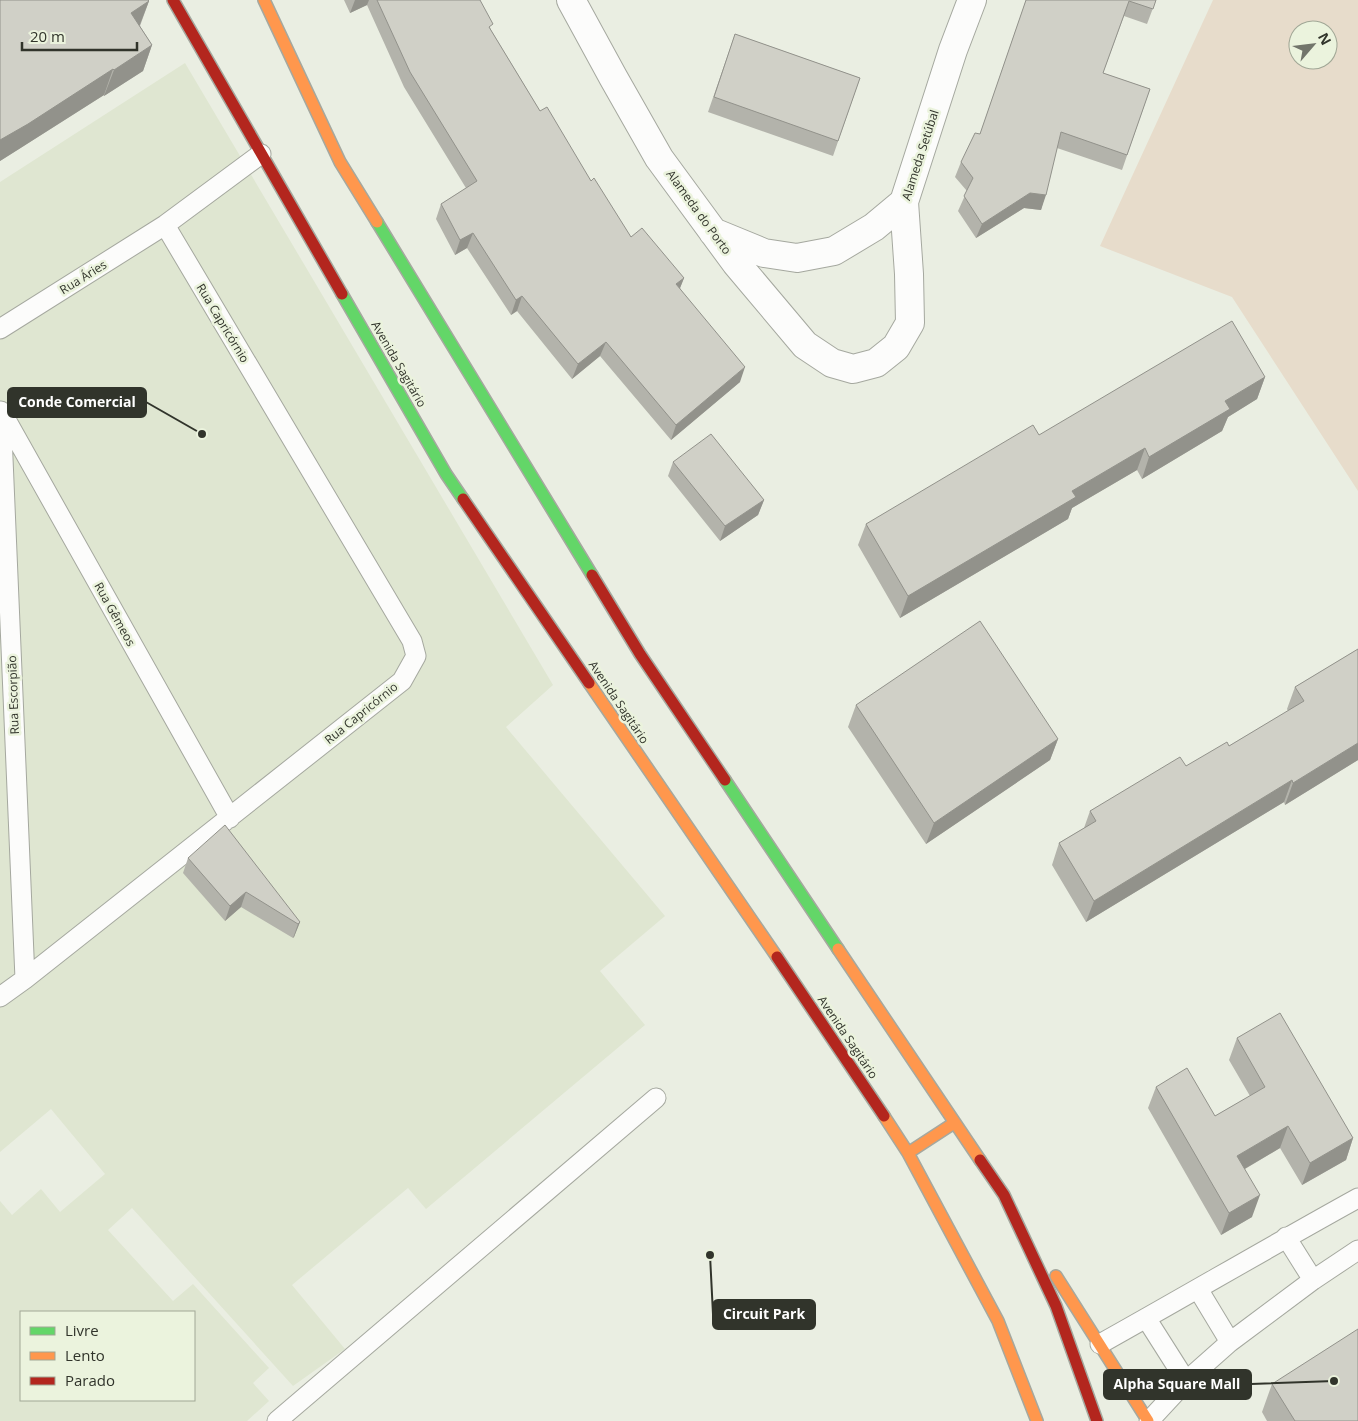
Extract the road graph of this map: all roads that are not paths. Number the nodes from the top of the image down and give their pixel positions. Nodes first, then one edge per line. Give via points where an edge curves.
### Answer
1 (174, 0) edge
2 (264, 0) edge
3 (571, 0) edge
4 (972, 0) edge
5 (261, 154) junction
6 (904, 202) junction
7 (165, 225) junction
8 (712, 232) junction
9 (0, 329) edge
10 (876, 363) joint
11 (0, 410) edge
12 (230, 818) junction
13 (25, 979) junction
14 (0, 997) edge
15 (656, 1098) dead end
16 (954, 1123) junction
17 (908, 1153) junction
18 (1004, 1195) junction
19 (1358, 1198) edge
20 (1286, 1237) junction
21 (1358, 1250) edge
22 (1314, 1280) junction
23 (1198, 1289) junction
24 (1146, 1318) junction
25 (1230, 1342) junction
26 (1100, 1344) junction
27 (1186, 1381) junction
28 (277, 1421) edge
29 (1036, 1421) edge
30 (1097, 1421) edge
31 (1149, 1421) edge

1 - 5 street, Avenida Sagitário
2 - 16 street via 340,162 640,654
3 - 8 street, Alameda do Porto via 659,158
4 - 6 street, Alameda Setúbal
5 - 7 lane, Rua Áries
5 - 17 street, Avenida Sagitário via 446,474
6 - 8 street via 874,227 834,251 797,258 764,253
6 - 10 street, Alameda Setúbal via 910,323 896,347
7 - 9 lane, Rua Áries
7 - 12 lane, Rua Capricórnio via 412,640 416,656 402,681
8 - 10 street, Alameda do Porto via 805,345 832,363 853,369
11 - 12 lane, Rua Gêmeos
11 - 13 lane, Rua Escorpião
12 - 13 lane, Rua Capricórnio
13 - 14 lane, Rua Capricórnio
15 - 28 lane
16 - 17 street
16 - 18 street
17 - 29 street, Avenida Sagitário via 998,1321
18 - 26 street
18 - 30 street via 1056,1306
19 - 20 lane
20 - 22 lane
20 - 23 lane
21 - 22 lane
22 - 25 lane
23 - 24 lane
23 - 25 lane
24 - 26 lane
24 - 27 lane
25 - 27 lane
26 - 31 street
27 - 31 lane

